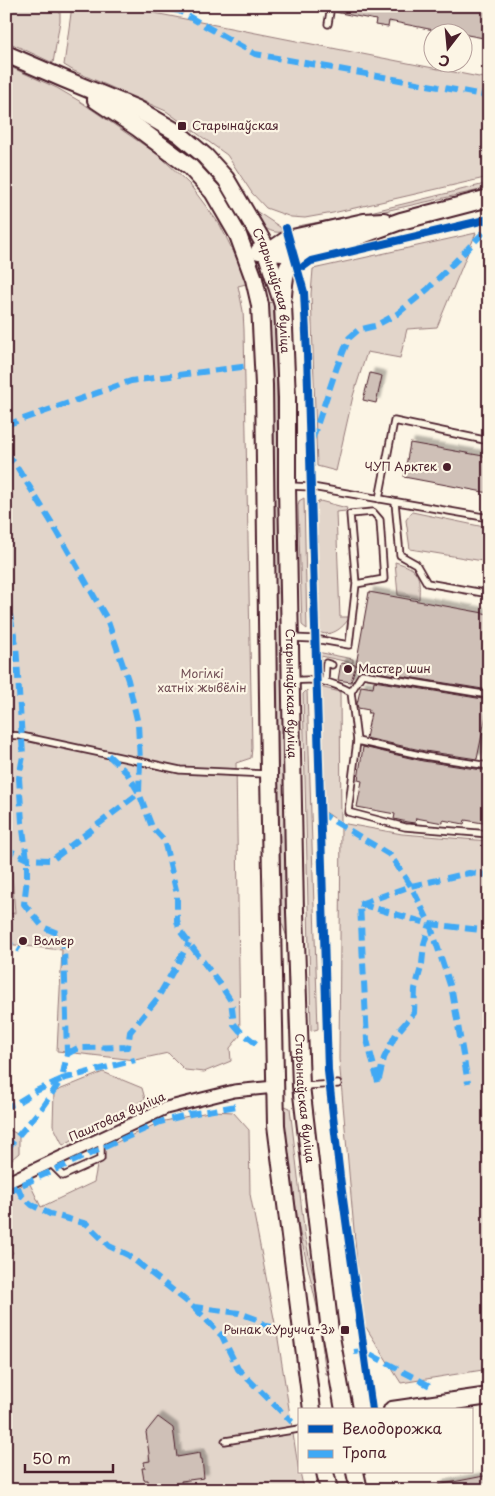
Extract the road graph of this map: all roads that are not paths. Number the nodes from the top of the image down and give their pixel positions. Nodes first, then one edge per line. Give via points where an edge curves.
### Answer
1 (331, 6) edge
2 (328, 24) dead end
3 (6, 54) edge
4 (64, 79) junction
5 (489, 198) edge
6 (252, 221) junction
7 (401, 221) junction
8 (238, 235) junction
9 (288, 239) junction
10 (312, 249) junction
11 (268, 253) junction
12 (254, 279) junction
13 (283, 305) junction
14 (489, 441) edge
15 (287, 486) junction
16 (380, 499) junction
17 (395, 502) junction
18 (489, 518) edge
19 (356, 584) junction
20 (489, 594) edge
21 (290, 638) junction
22 (332, 665) dead end
23 (291, 681) junction
24 (325, 682) junction
25 (350, 692) junction
26 (489, 695) edge
27 (6, 735) edge
28 (357, 741) junction
29 (489, 766) edge
30 (269, 774) junction
31 (489, 834) edge
32 (338, 1084) dead end
33 (301, 1086) junction
34 (275, 1087) junction
35 (101, 1139) junction
36 (50, 1163) junction
37 (6, 1183) edge
38 (489, 1396) edge
39 (312, 1408) edge
40 (344, 1408) edge
41 (406, 1408) edge
42 (298, 1429) edge
43 (225, 1441) dead end
44 (325, 1474) edge
45 (355, 1474) edge
46 (329, 1490) edge
47 (359, 1490) edge

1 - 2 lane
3 - 4 main road, Старынаўская вуліца
4 - 6 main road, Старынаўская вуліца via 138,109 178,133 216,167
4 - 8 main road, Старынаўская вуліца via 190,167 213,192
5 - 7 main road
6 - 9 main road via 272,234
6 - 11 main road, Старынаўская вуліца
7 - 9 main road via 364,222
7 - 10 main road
8 - 11 main road via 250,247
8 - 12 main road, Старынаўская вуліца
9 - 11 main road
10 - 11 main road
10 - 13 main road via 292,260 287,267
11 - 12 main road via 259,263
11 - 13 main road, Старынаўская вуліца
12 - 30 main road, Старынаўская вуліца via 260,305 262,342
13 - 15 main road, Старынаўская вуліца
14 - 16 lane via 394,421
15 - 16 lane
15 - 21 main road, Старынаўская вуліца
16 - 17 lane
17 - 18 lane
17 - 20 lane via 400,555 416,564 427,583
19 - 19 lane via 350,514 373,512 380,520 384,579
19 - 21 lane via 349,645
21 - 23 main road, Старынаўская вуліца
22 - 24 lane via 326,663
23 - 24 lane via 316,679
23 - 33 main road, Старынаўская вуліца
24 - 25 lane
25 - 26 lane via 362,674
25 - 28 lane
27 - 30 lane via 180,770
28 - 29 lane
28 - 31 lane via 348,812 405,827
30 - 34 main road, Старынаўская вуліца
32 - 33 lane
33 - 34 main road
33 - 40 main road, Старынаўская вуліца via 330,1331
34 - 35 street, Паштовая вуліца via 234,1091 166,1108
34 - 39 main road, Старынаўская вуліца via 276,1125
35 - 36 street, Паштовая вуліца
35 - 36 lane via 101,1159 63,1176
36 - 37 street, Паштовая вуліца
38 - 41 main road
42 - 43 lane
44 - 46 main road
45 - 47 main road

